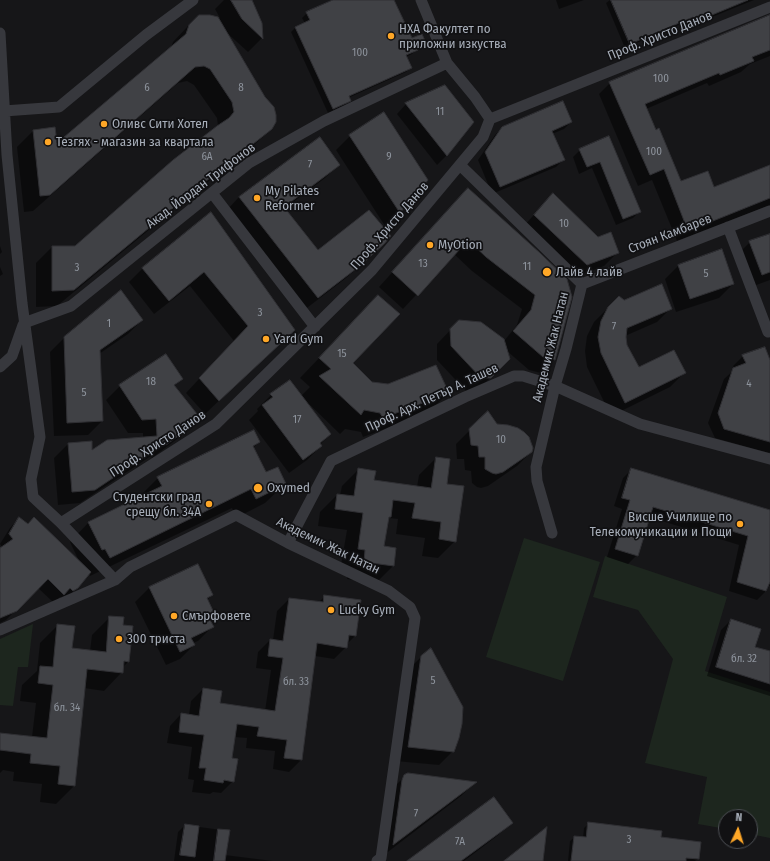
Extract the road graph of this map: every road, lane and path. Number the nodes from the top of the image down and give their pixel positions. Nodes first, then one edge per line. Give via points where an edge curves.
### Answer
1 (193, 0) edge
2 (421, 0) edge
3 (770, 7) edge
4 (0, 33) edge
5 (447, 63) junction
6 (4, 111) junction
7 (490, 119) junction
8 (460, 166) junction
9 (212, 193) junction
10 (770, 211) edge
11 (728, 227) junction
12 (582, 284) junction
13 (24, 323) junction
14 (315, 327) junction
15 (768, 332) dead end
16 (0, 367) edge
17 (555, 386) junction
18 (770, 459) edge
19 (61, 522) junction
20 (552, 533) dead end
21 (288, 543) junction
22 (115, 580) junction
23 (0, 630) edge
24 (377, 861) edge

1 - 6 street via 146,35 59,108
2 - 5 street
3 - 7 street, Проф. Христо Данов
4 - 6 street
5 - 7 street
5 - 9 street, Акад. Йордан Трифонов via 324,121 249,163
6 - 13 street
7 - 8 street, Проф. Христо Данов via 483,137
8 - 12 street
8 - 14 street, Проф. Христо Данов via 372,270
9 - 13 street, Акад. Йордан Трифонов via 71,306
9 - 14 street
10 - 11 street, Стоян Камбарев
11 - 12 street, Стоян Камбарев
11 - 15 street
12 - 17 street, Академик Жак Натан
13 - 16 street via 12,356
13 - 19 street via 40,437 31,479 33,497
14 - 19 street, Проф. Христо Данов via 216,424
17 - 18 street, Проф. Арх. Петър А. Ташев via 640,424
17 - 20 street, Академик Жак Натан via 536,467 537,481
17 - 21 street, Проф. Арх. Петър А. Ташев via 514,376 331,461
19 - 22 street
21 - 22 street, Академик Жак Натан via 236,515 130,567
21 - 24 street, Академик Жак Натан via 389,592 410,607 415,618 381,858
22 - 23 street, Академик Жак Натан

